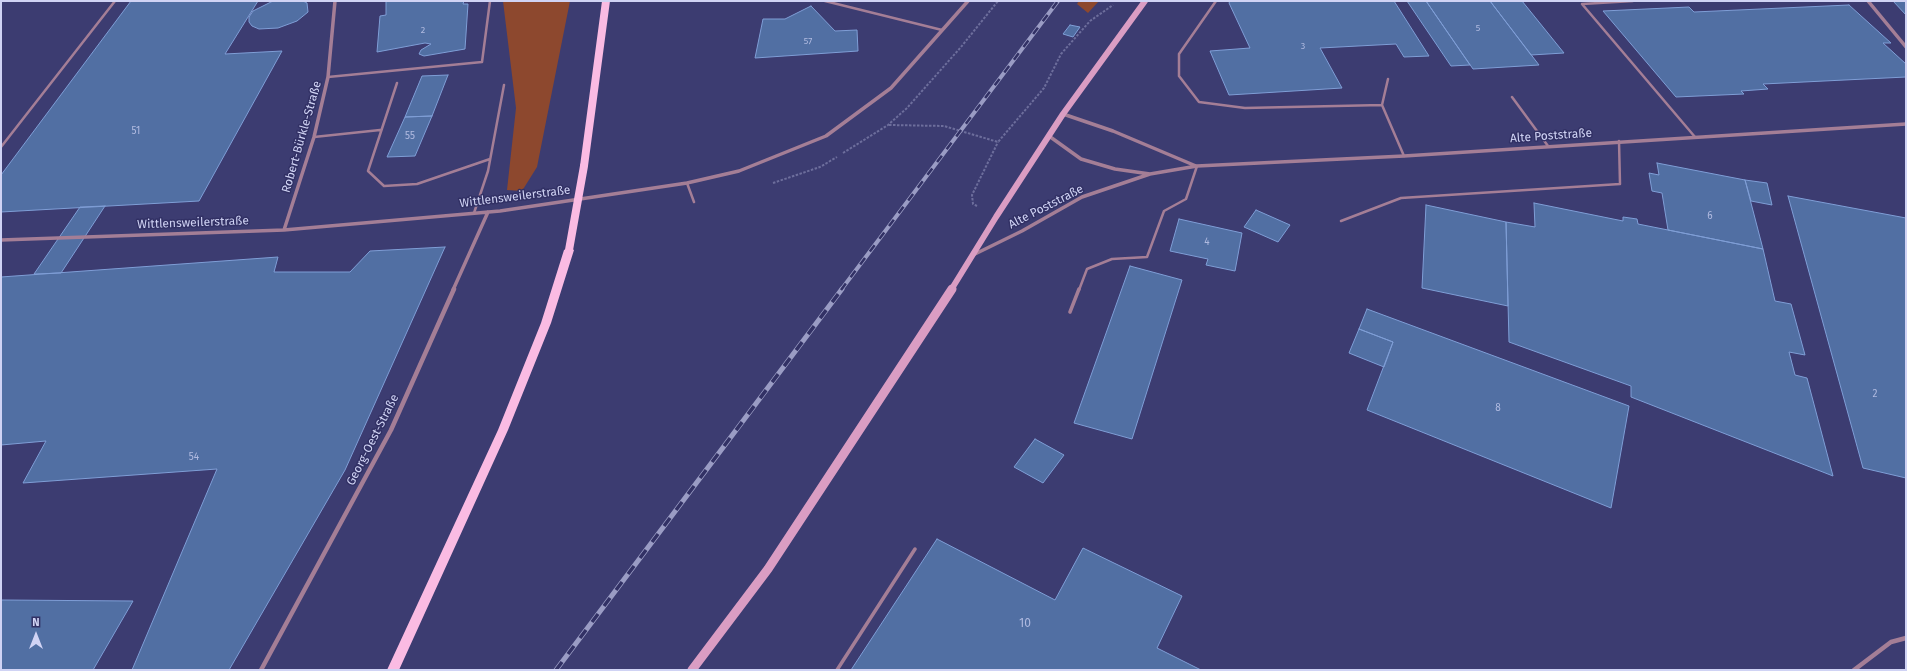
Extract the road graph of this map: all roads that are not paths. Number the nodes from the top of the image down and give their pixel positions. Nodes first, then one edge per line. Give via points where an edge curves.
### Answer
1 (115, 1) edge
2 (335, 1) edge
3 (490, 1) edge
4 (606, 1) edge
5 (825, 1) edge
6 (968, 1) edge
7 (1145, 1) edge
8 (1216, 1) edge
9 (1633, 1) edge
10 (1868, 1) edge
11 (942, 30) junction
12 (1906, 47) edge
13 (328, 77) junction
14 (1388, 79) dead end
15 (397, 83) dead end
16 (504, 84) dead end
17 (1512, 97) dead end
18 (1382, 105) junction
19 (1063, 114) junction
20 (1906, 124) edge
21 (380, 130) junction
22 (1049, 136) junction
23 (314, 137) junction
24 (1695, 137) junction
25 (1620, 141) junction
26 (1548, 146) junction
27 (1, 147) edge
28 (1404, 156) junction
29 (490, 159) junction
30 (1197, 166) junction
31 (1150, 174) junction
32 (687, 183) junction
33 (694, 202) dead end
34 (488, 212) junction
35 (474, 213) junction
36 (1341, 221) dead end
37 (284, 230) junction
38 (1, 240) edge
39 (975, 254) junction
40 (1070, 312) dead end
41 (915, 550) dead end
42 (1906, 638) edge
43 (261, 670) edge
44 (393, 670) edge
45 (692, 670) edge
46 (837, 670) edge
47 (1854, 670) edge

1 - 27 lane
2 - 13 street, Robert-Bürkle-Straße
3 - 13 lane via 482,62
4 - 44 main road, bridge via 584,166 569,250 546,323 503,430
5 - 11 lane
6 - 11 street, Wittlensweilerstraße
7 - 19 street
8 - 18 lane via 1180,54 1179,76 1199,102 1245,108
9 - 24 lane via 1582,4
10 - 12 street
11 - 32 street, Wittlensweilerstraße via 891,88 826,136 739,171
13 - 23 street, Robert-Bürkle-Straße
14 - 18 lane
15 - 21 lane
16 - 29 lane
17 - 26 lane
18 - 28 lane
19 - 22 street
19 - 30 street, Alte Poststraße via 1113,131
20 - 24 street, Alte Poststraße
21 - 23 lane
21 - 29 lane via 368,171 384,186 417,184
22 - 31 street, Alte Poststraße via 1081,159 1115,169
22 - 39 street
23 - 37 street, Robert-Bürkle-Straße
24 - 25 street, Alte Poststraße
25 - 26 street, Alte Poststraße
25 - 36 lane via 1620,184 1400,198
26 - 28 street, Alte Poststraße
28 - 30 street, Alte Poststraße
29 - 35 lane
30 - 31 street, Alte Poststraße
30 - 40 lane via 1186,199 1164,211 1147,257 1112,259 1087,269
31 - 39 street, Alte Poststraße via 1082,197
32 - 33 lane
32 - 34 street, Wittlensweilerstraße
34 - 35 street, Wittlensweilerstraße
34 - 43 street, Georg-Oest-Straße via 391,430
35 - 37 street, Wittlensweilerstraße
37 - 38 street, Wittlensweilerstraße
39 - 45 street via 768,569
41 - 46 lane
42 - 47 street via 1891,642

